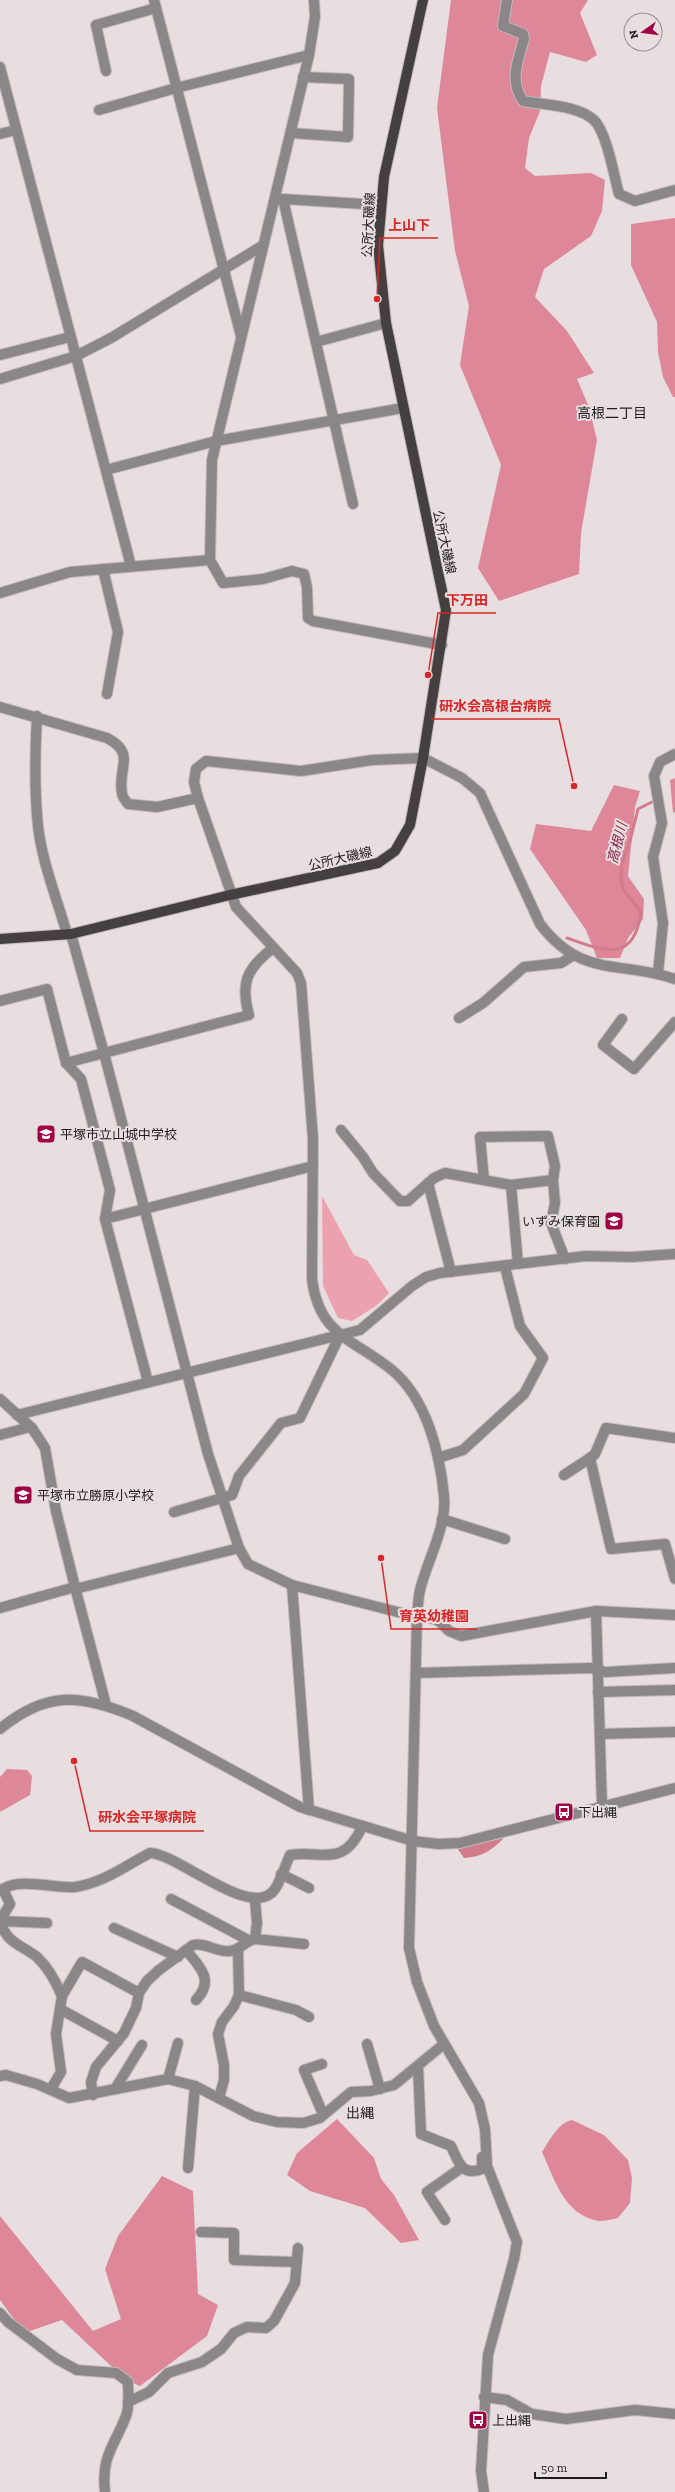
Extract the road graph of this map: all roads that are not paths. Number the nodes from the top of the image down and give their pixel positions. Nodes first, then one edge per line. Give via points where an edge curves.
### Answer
1 (314, 0) edge
2 (418, 0) edge
3 (424, 0) edge
4 (507, 0) edge
5 (155, 4) edge
6 (420, 18) junction
7 (309, 55) junction
8 (0, 67) edge
9 (106, 71) dead end
10 (304, 77) junction
11 (176, 88) junction
12 (99, 110) dead end
13 (16, 130) junction
14 (290, 133) junction
15 (0, 134) edge
16 (675, 190) edge
17 (279, 200) junction
18 (380, 205) junction
19 (262, 246) junction
20 (222, 271) junction
21 (386, 323) junction
22 (70, 337) junction
23 (242, 338) junction
24 (316, 342) junction
25 (0, 355) edge
26 (76, 356) junction
27 (0, 379) edge
28 (402, 408) junction
29 (333, 420) junction
30 (216, 441) junction
31 (106, 470) junction
32 (353, 504) dead end
33 (210, 560) junction
34 (131, 566) junction
35 (103, 569) junction
36 (0, 593) edge
37 (442, 646) junction
38 (107, 694) dead end
39 (0, 707) edge
40 (36, 716) junction
41 (675, 754) edge
42 (423, 758) junction
43 (198, 798) junction
44 (230, 895) junction
45 (69, 934) junction
46 (0, 939) edge
47 (273, 948) junction
48 (574, 955) junction
49 (658, 973) junction
50 (675, 979) edge
51 (0, 1000) edge
52 (459, 1018) dead end
53 (622, 1019) dead end
54 (675, 1022) edge
55 (104, 1052) junction
56 (66, 1063) junction
57 (341, 1130) dead end
58 (313, 1166) junction
59 (484, 1180) junction
60 (553, 1180) junction
61 (428, 1183) junction
62 (511, 1185) junction
63 (143, 1209) junction
64 (105, 1219) junction
65 (675, 1254) edge
66 (565, 1259) junction
67 (518, 1264) junction
68 (505, 1267) junction
69 (451, 1272) junction
70 (340, 1335) junction
71 (188, 1373) junction
72 (148, 1382) junction
73 (0, 1399) edge
74 (17, 1415) junction
75 (30, 1427) junction
76 (0, 1435) edge
77 (675, 1438) edge
78 (438, 1458) junction
79 (590, 1458) junction
80 (564, 1475) dead end
81 (223, 1500) junction
82 (174, 1512) dead end
83 (442, 1519) junction
84 (505, 1539) dead end
85 (239, 1548) junction
86 (675, 1579) edge
87 (292, 1585) junction
88 (75, 1588) junction
89 (0, 1608) edge
90 (596, 1611) junction
91 (675, 1615) edge
92 (417, 1617) junction
93 (675, 1668) edge
94 (598, 1672) junction
95 (416, 1673) junction
96 (675, 1690) edge
97 (598, 1692) junction
98 (106, 1705) junction
99 (0, 1729) edge
100 (675, 1732) edge
101 (600, 1734) junction
102 (675, 1788) edge
103 (602, 1807) junction
104 (308, 1810) junction
105 (362, 1827) junction
106 (412, 1841) junction
107 (281, 1874) junction
108 (309, 1888) dead end
109 (2, 1890) edge
110 (171, 1899) dead end
111 (255, 1900) junction
112 (0, 1921) edge
113 (47, 1923) dead end
114 (114, 1928) dead end
115 (252, 1940) junction
116 (304, 1944) dead end
117 (186, 1950) junction
118 (238, 1950) junction
119 (178, 1957) junction
120 (139, 1993) junction
121 (239, 1995) junction
122 (62, 1996) junction
123 (196, 2000) dead end
124 (60, 2009) junction
125 (309, 2016) dead end
126 (118, 2041) junction
127 (178, 2042) dead end
128 (368, 2044) dead end
129 (444, 2044) junction
130 (142, 2045) dead end
131 (322, 2064) dead end
132 (418, 2066) junction
133 (0, 2076) edge
134 (168, 2079) junction
135 (194, 2086) junction
136 (51, 2089) junction
137 (115, 2089) junction
138 (380, 2089) junction
139 (93, 2095) junction
140 (219, 2098) junction
141 (323, 2114) junction
142 (486, 2152) junction
143 (188, 2168) dead end
144 (460, 2168) junction
145 (445, 2220) dead end
146 (201, 2232) dead end
147 (298, 2248) dead end
148 (297, 2262) junction
149 (0, 2313) edge
150 (484, 2397) junction
151 (128, 2402) junction
152 (675, 2414) edge
153 (105, 2492) edge
154 (484, 2492) edge

1 - 7 street via 315,17
2 - 6 street
3 - 6 main road, 公所大磯線
4 - 16 street via 503,26 518,30 524,38 515,73 516,91 523,101 584,114 595,121 602,135 618,194 635,201
5 - 9 street via 96,25
5 - 11 street
6 - 18 main road, 公所大磯線
7 - 10 street
7 - 11 street
8 - 13 street
10 - 14 street
10 - 14 street via 349,79 348,137
11 - 12 street
11 - 20 street
13 - 15 street
13 - 22 street
14 - 17 street
17 - 18 street
17 - 19 street
17 - 24 street
18 - 21 main road, 公所大磯線 via 378,245
19 - 20 street
19 - 23 street
20 - 23 street
20 - 26 street via 111,338
21 - 24 street
21 - 28 main road, 公所大磯線
22 - 25 street
22 - 26 street
23 - 30 street
24 - 29 street
26 - 27 street
26 - 31 street
28 - 29 street
28 - 37 main road, 公所大磯線 via 446,610
29 - 30 street
29 - 32 street
30 - 31 street
30 - 33 street via 210,481
31 - 34 street
33 - 34 street
33 - 37 street via 223,583 262,579 292,571 304,574 308,618 313,621
34 - 35 street
35 - 36 street via 70,572
35 - 38 street via 118,632
37 - 42 main road, 公所大磯線
39 - 40 street
40 - 43 street via 119,744 124,753 122,794 128,804 157,807
40 - 45 street via 34,770 38,827 44,855
41 - 49 street via 660,762 654,776 662,823 653,857 663,923
42 - 43 street via 372,760 301,771 206,761 196,769 194,782
42 - 44 main road, 公所大磯線 via 410,825 395,851 387,858 358,868
42 - 48 street via 462,778 480,793 540,924 553,940
43 - 44 street
44 - 45 main road, 公所大磯線
44 - 47 street via 242,916
45 - 46 main road, 公所大磯線
45 - 55 street
47 - 55 street via 250,969 246,981 245,1003 249,1015
47 - 58 street via 296,973 301,983
48 - 49 street via 613,968
48 - 52 street via 561,963 524,967 483,1003
49 - 50 street
51 - 56 street via 47,988
53 - 54 street via 603,1045 634,1069
55 - 56 street
55 - 63 street
56 - 64 street via 81,1079 110,1190
57 - 61 street via 373,1173 400,1201 408,1201
58 - 63 street
58 - 70 street via 314,1296 318,1308
59 - 60 street via 480,1137 548,1136 555,1166
59 - 61 street via 445,1173
59 - 62 street
60 - 62 street
60 - 66 street via 555,1203 551,1223
61 - 69 street
62 - 67 street
63 - 64 street
63 - 71 street
64 - 72 street
65 - 66 street via 632,1257 586,1256
66 - 67 street
67 - 68 street
68 - 69 street
68 - 78 street via 520,1326 543,1358 524,1394 463,1450
69 - 70 street via 426,1277 360,1330
70 - 71 street
70 - 78 street via 392,1370 403,1381 428,1425
70 - 81 street via 300,1418 281,1423 239,1476 232,1495
71 - 72 street
71 - 81 street via 208,1454
72 - 74 street
73 - 74 street
74 - 75 street
75 - 76 street
75 - 88 street via 45,1448 56,1511
77 - 79 street via 606,1428 595,1454
78 - 83 street via 444,1498
79 - 80 street
79 - 86 street via 611,1549 665,1544
81 - 82 street
81 - 85 street
83 - 84 street
83 - 92 street via 420,1591
85 - 87 street via 248,1564
85 - 88 street
87 - 92 street
87 - 104 street
88 - 89 street
88 - 98 street
90 - 91 street
90 - 92 street via 468,1636 449,1631 439,1621
90 - 94 street
92 - 95 street
93 - 94 street
94 - 95 street via 591,1668
94 - 97 street
95 - 106 street
96 - 97 street
97 - 101 street
98 - 99 street via 77,1699 52,1701 33,1706
98 - 104 street via 133,1716
100 - 101 street
101 - 103 street
102 - 103 street
103 - 106 street via 460,1843
104 - 105 street
105 - 106 street
105 - 107 street via 343,1852 322,1857 305,1853 290,1855
106 - 129 street via 409,1948 417,1982
107 - 108 street
107 - 111 street via 275,1890 265,1898
109 - 111 street via 12,1885 73,1887 96,1884 150,1853 160,1853 196,1875
109 - 112 street via 10,1904
110 - 115 street
111 - 115 street via 257,1923
112 - 113 street
112 - 122 street via 5,1936 44,1964
114 - 119 street
115 - 116 street
115 - 118 street
117 - 118 street via 200,1944 221,1952
117 - 119 street
117 - 123 street via 200,1967 205,1979 204,1992
118 - 121 street
119 - 120 street via 147,1981
120 - 122 street via 82,1962
120 - 126 street via 136,2008
121 - 125 street via 296,2010
121 - 140 street via 222,2022 218,2034 224,2065 224,2080
122 - 124 street
124 - 126 street
124 - 136 street via 56,2034 62,2072
126 - 139 street via 96,2067 91,2082
127 - 134 street
128 - 138 street
129 - 132 street
129 - 142 street via 479,2103 485,2129
130 - 137 street
131 - 141 street via 304,2070
132 - 138 street via 394,2085
132 - 144 street via 421,2134 451,2146
133 - 136 street via 6,2075
134 - 135 street
134 - 137 street
135 - 140 street
135 - 143 street
136 - 139 street via 69,2098
137 - 139 street
138 - 141 street via 351,2092
140 - 141 street via 254,2116 277,2122 303,2123 320,2118
142 - 144 street via 482,2156 482,2169 475,2172
142 - 150 street via 487,2166 517,2242 488,2355
144 - 145 street via 427,2192
146 - 148 street via 234,2233 234,2260
147 - 148 street
148 - 151 street via 295,2283 274,2321 266,2328 247,2327 234,2333 221,2349 202,2362 168,2373 149,2392
149 - 151 street via 8,2322 51,2354 77,2370 116,2373 128,2382
150 - 152 street via 507,2400 532,2414 566,2419 635,2410
150 - 154 street via 480,2471
151 - 153 street via 126,2415 106,2456 103,2478

